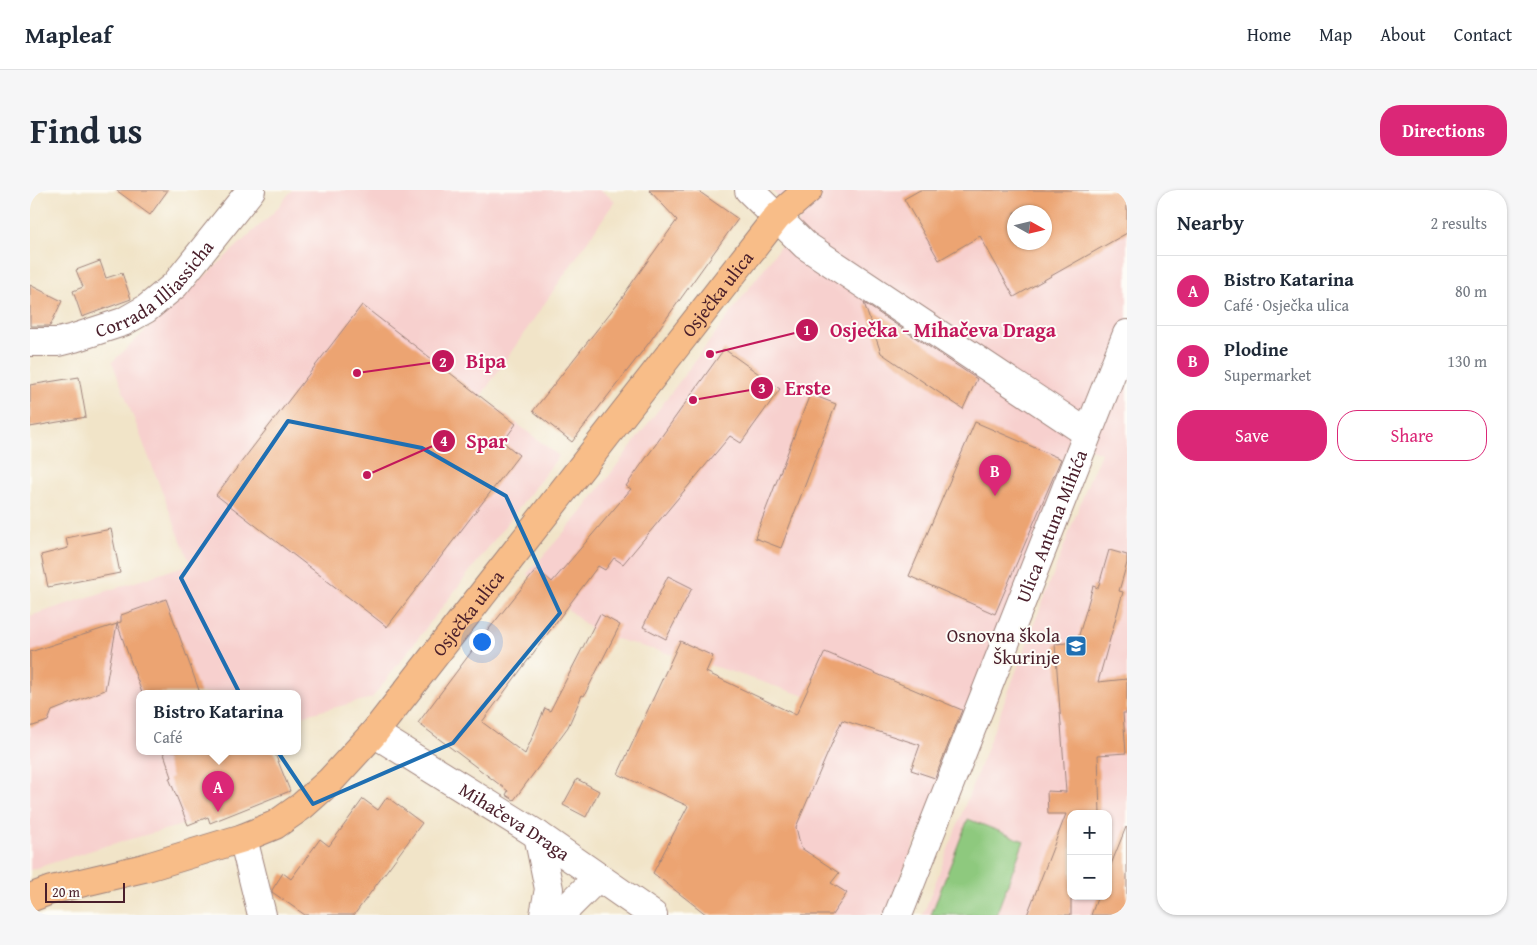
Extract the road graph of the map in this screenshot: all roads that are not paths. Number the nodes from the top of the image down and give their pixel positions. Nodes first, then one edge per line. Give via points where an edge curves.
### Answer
1 (251, 190) edge
2 (749, 190) edge
3 (808, 190) edge
4 (777, 217) junction
5 (1127, 334) edge
6 (30, 342) edge
7 (1087, 433) junction
8 (374, 733) junction
9 (538, 835) junction
10 (243, 838) junction
11 (598, 877) junction
12 (30, 898) edge
13 (262, 915) edge
14 (544, 915) edge
15 (560, 915) edge
16 (653, 915) edge
17 (898, 915) edge

1 - 6 street, Corrada Illiassicha via 174,285 146,309 123,322 74,338 58,342
2 - 4 street
3 - 4 main road, Osječka ulica
4 - 7 street via 805,245
4 - 8 main road, Osječka ulica
5 - 7 street, Ulica Antuna Mihića
7 - 17 street, Ulica Antuna Mihića
8 - 9 street, Mihačeva Draga
8 - 10 main road, Osječka ulica via 302,806 275,825
9 - 11 street, Mihačeva Draga
9 - 14 street via 549,889
10 - 12 main road, Osječka ulica
10 - 13 street
11 - 15 street
11 - 16 street, Mihačeva Draga

